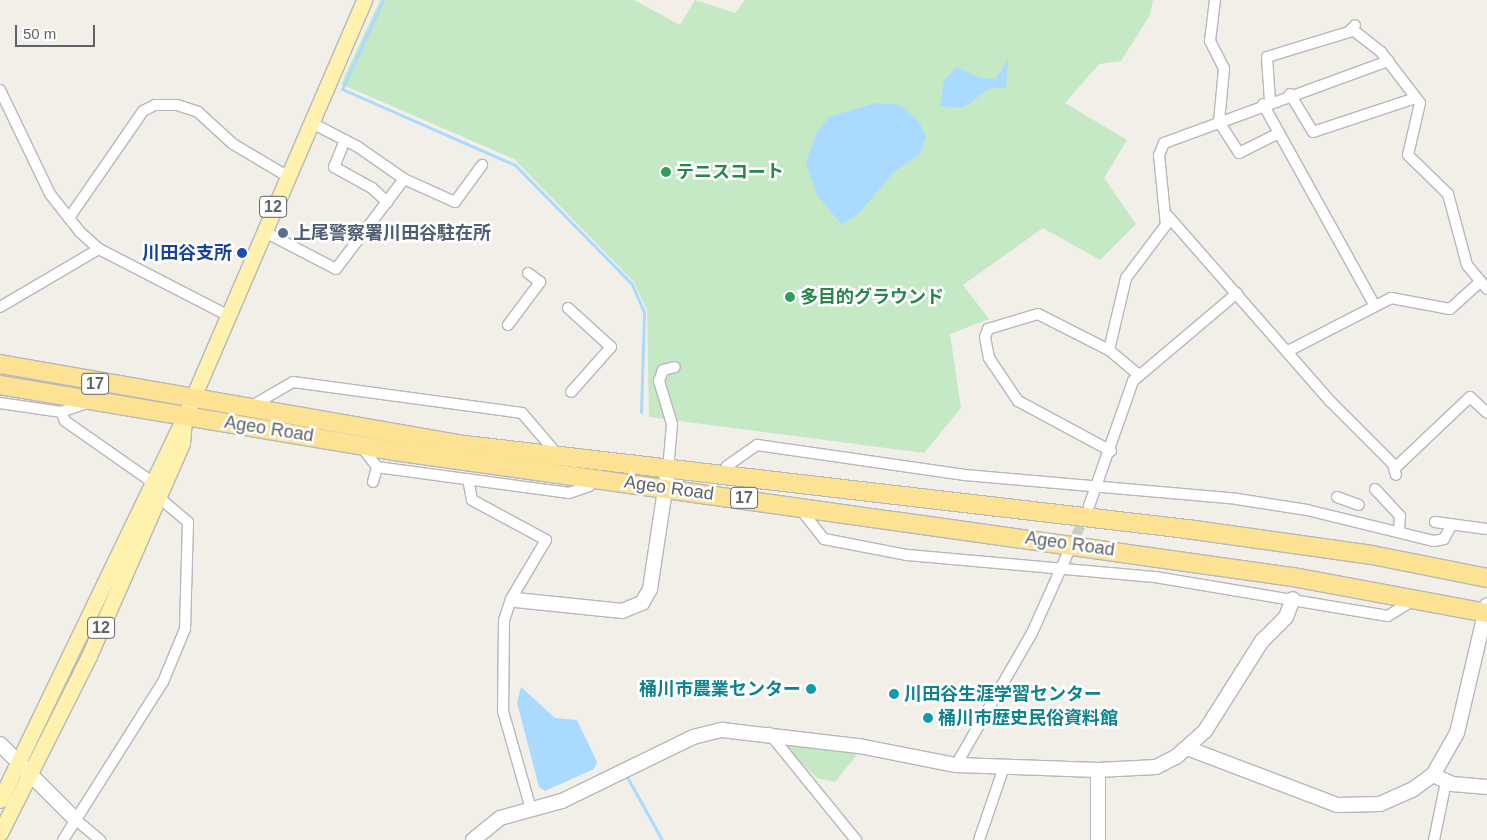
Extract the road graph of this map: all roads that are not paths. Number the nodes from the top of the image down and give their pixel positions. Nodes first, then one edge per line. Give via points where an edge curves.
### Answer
1 (364, 0) edge
2 (1215, 0) edge
3 (1388, 61) junction
4 (1290, 94) junction
5 (1, 95) edge
6 (1416, 98) junction
7 (1267, 103) junction
8 (310, 122) junction
9 (1219, 122) junction
10 (1279, 132) junction
11 (345, 140) junction
12 (482, 165) dead end
13 (287, 176) junction
14 (404, 179) junction
15 (387, 202) junction
16 (1168, 216) junction
17 (70, 218) junction
18 (263, 231) junction
19 (99, 249) junction
20 (528, 273) dead end
21 (1483, 286) edge
22 (1237, 293) junction
23 (1374, 304) junction
24 (0, 307) edge
25 (568, 308) dead end
26 (227, 316) junction
27 (508, 325) dead end
28 (1109, 350) junction
29 (1288, 351) junction
30 (0, 364) edge
31 (675, 367) dead end
32 (1138, 374) junction
33 (0, 385) edge
34 (571, 392) dead end
35 (93, 401) junction
36 (0, 403) edge
37 (188, 408) junction
38 (247, 408) junction
39 (61, 412) junction
40 (1487, 413) edge
41 (360, 445) junction
42 (1111, 451) junction
43 (558, 454) junction
44 (377, 467) junction
45 (722, 476) junction
46 (594, 478) junction
47 (667, 478) junction
48 (468, 479) junction
49 (152, 482) junction
50 (373, 482) dead end
51 (1098, 485) junction
52 (1374, 489) dead end
53 (158, 497) junction
54 (1337, 497) dead end
55 (1359, 505) dead end
56 (798, 506) junction
57 (1089, 506) tunnel mouth
58 (1435, 522) dead end
59 (1452, 526) junction
60 (1487, 529) edge
61 (1399, 532) junction
62 (1068, 553) tunnel mouth
63 (1061, 570) junction
64 (1487, 578) edge
65 (1416, 598) junction
66 (1293, 599) junction
67 (516, 600) dead end
68 (1486, 610) edge
69 (769, 734) junction
70 (0, 744) edge
71 (1187, 748) junction
72 (19, 763) junction
73 (956, 765) junction
74 (1004, 767) junction
75 (1098, 770) junction
76 (1433, 775) junction
77 (31, 776) junction
78 (1446, 782) junction
79 (1487, 787) edge
80 (0, 800) edge
81 (531, 809) junction
82 (75, 819) junction
83 (0, 833) edge
84 (63, 840) edge
85 (100, 840) edge
86 (472, 840) edge
87 (856, 840) edge
88 (979, 840) edge
89 (1098, 840) edge
90 (1434, 840) edge

1 - 8 main road, 12
2 - 9 street via 1210,41 1224,69
3 - 4 street
3 - 6 street
3 - 7 street via 1354,27 1268,57
4 - 6 street via 1314,132
4 - 7 street
5 - 17 street via 50,194
6 - 21 street via 1420,115 1408,155 1448,194 1467,265
7 - 9 street
7 - 10 street
8 - 11 street
8 - 13 main road, 12
9 - 10 street via 1238,153
9 - 16 street via 1164,143 1159,155
10 - 23 street
11 - 14 street
11 - 15 street via 334,167 372,188
12 - 14 street via 455,202
13 - 17 street via 232,144 198,112 177,105 155,105 143,111
13 - 18 main road, 12
14 - 15 street
15 - 18 street via 336,269
16 - 22 street
16 - 28 street via 1164,232 1126,278
17 - 19 street
18 - 26 main road, 12
19 - 24 street
19 - 26 street
20 - 27 street via 540,282
21 - 23 street via 1450,310 1397,299
22 - 29 street
22 - 32 street
23 - 29 street
25 - 34 street via 611,348
26 - 37 main road, 12
28 - 32 street
28 - 42 street via 1030,313 988,329 985,337 989,358 1018,401
29 - 40 street via 1395,471 1470,397
30 - 37 highway, Ageo Road / 17
31 - 47 street via 663,370 660,381 672,424
32 - 42 street
33 - 35 highway, Ageo Road / 17
35 - 37 highway, Ageo Road / 17
35 - 39 street
36 - 39 street
37 - 38 highway, Ageo Road / 17
37 - 41 highway, Ageo Road / 17
37 - 49 main road, 12
37 - 53 main road, 12 via 182,443
38 - 43 highway, Ageo Road / 17 via 457,444
38 - 43 street via 292,382 522,412
39 - 49 street via 64,421
41 - 44 street
41 - 46 highway, Ageo Road / 17
42 - 51 street
43 - 47 highway, Ageo Road / 17
44 - 48 street
44 - 50 street
45 - 47 highway, Ageo Road / 17
45 - 51 street via 727,466 757,445 965,475
45 - 64 highway, Ageo Road / 17 via 1187,529 1372,555
46 - 47 highway, Ageo Road / 17
46 - 48 street via 589,486 569,493
47 - 56 highway, Ageo Road / 17
47 - 67 street via 650,589 638,606 614,611
48 - 81 street via 472,500 546,540 511,600 504,620 503,711
49 - 72 main road, 12
51 - 57 street
51 - 61 street via 1237,499
52 - 61 street via 1400,516
53 - 77 main road, 12
53 - 82 street via 188,522 185,628 163,682
54 - 55 street
56 - 63 street via 818,536 829,541 937,560
56 - 65 highway, Ageo Road / 17
58 - 59 street
59 - 60 street
59 - 61 street via 1440,542
62 - 63 street
63 - 66 street via 1155,577
63 - 73 street via 1032,633
65 - 66 street via 1402,611 1388,616
65 - 68 highway, Ageo Road / 17
66 - 71 street via 1286,617 1262,641 1204,731
68 - 76 street via 1457,733
69 - 73 street
69 - 81 street via 722,730 705,733 562,801
69 - 87 street
70 - 72 street
71 - 75 street via 1156,766
71 - 76 street via 1337,805 1380,804
72 - 77 street
72 - 80 main road, 12
73 - 74 street
74 - 75 street
74 - 88 street
75 - 89 street
76 - 78 street
77 - 82 street
77 - 83 main road, 12
78 - 79 street
78 - 90 street
81 - 86 street via 500,818
82 - 84 street
82 - 85 street

